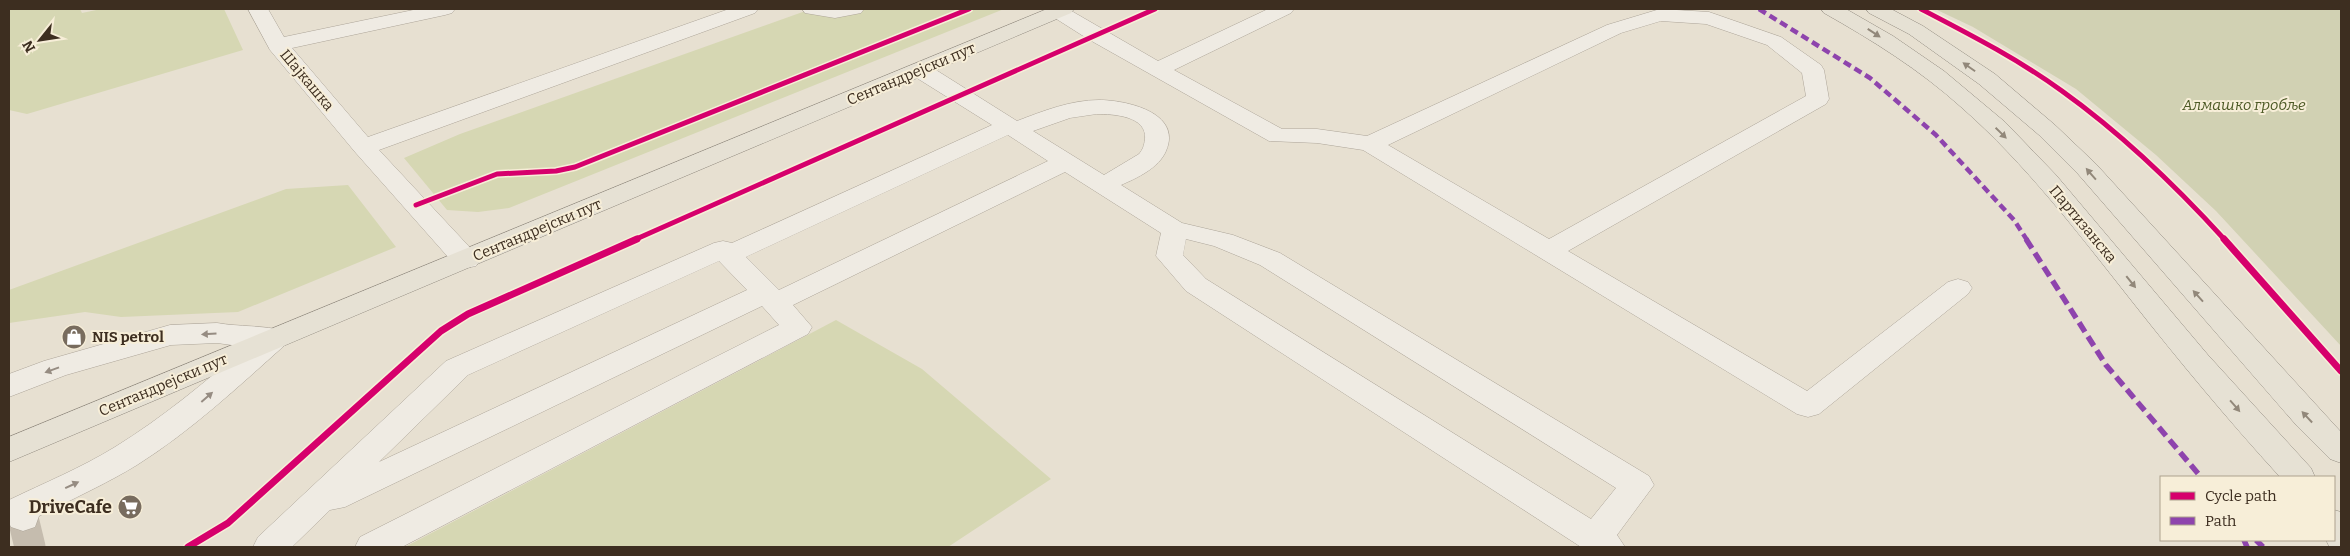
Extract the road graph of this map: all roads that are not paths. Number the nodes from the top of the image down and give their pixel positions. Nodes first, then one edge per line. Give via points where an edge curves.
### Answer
1 (258, 9) edge
2 (445, 9) edge
3 (748, 9) edge
4 (812, 9) edge
5 (854, 9) edge
6 (1284, 9) edge
7 (1831, 9) edge
8 (1876, 9) edge
9 (1059, 10) edge
10 (278, 45) junction
11 (1158, 68) junction
12 (920, 70) junction
13 (1013, 127) junction
14 (1370, 144) junction
15 (362, 147) junction
16 (1064, 162) junction
17 (1104, 184) junction
18 (1175, 230) junction
19 (1548, 251) junction
20 (729, 255) junction
21 (466, 260) junction
22 (1958, 288) dead end
23 (770, 298) junction
24 (275, 338) junction
25 (9, 386) edge
26 (9, 450) edge
27 (2341, 451) edge
28 (2298, 476) edge
29 (311, 508) junction
30 (17, 514) edge
31 (1602, 543) edge
32 (270, 547) edge
33 (372, 547) edge

1 - 10 street, Шајкашка
2 - 10 street
3 - 15 street
4 - 5 street via 835,12
6 - 11 street
7 -> 28 main road, Партизанска via 1867,28 1919,63 1969,102 2026,157
27 -> 8 main road via 2087,169 2047,130 1987,79 1916,30
9 - 11 street via 1095,35
9 - 12 main road, Сентандрејски пут
10 - 15 street, Шајкашка
11 - 14 street via 1277,136 1317,136
12 - 13 street
12 - 21 main road, Сентандрејски пут
13 - 16 street
13 - 17 street via 1073,110 1108,106 1137,112 1153,124 1158,136 1153,153 1132,170
13 - 20 street
14 - 19 street
14 - 19 street via 1614,29 1660,15 1709,18 1774,40 1813,70 1818,99
15 - 21 street, Шајкашка
16 - 17 street
16 - 23 street
17 - 18 street
18 - 31 street via 1169,256 1196,285
18 - 31 street via 1234,243 1270,260 1637,485
19 - 22 street via 1808,406
20 - 23 street
20 - 29 street via 723,249 457,368
21 - 24 main road, Сентандрејски пут
23 - 29 street
23 - 33 street via 798,327
24 -> 25 street via 217,333 170,335
24 - 26 main road, Сентандрејски пут
30 -> 24 street via 138,448 191,410
29 - 32 street

